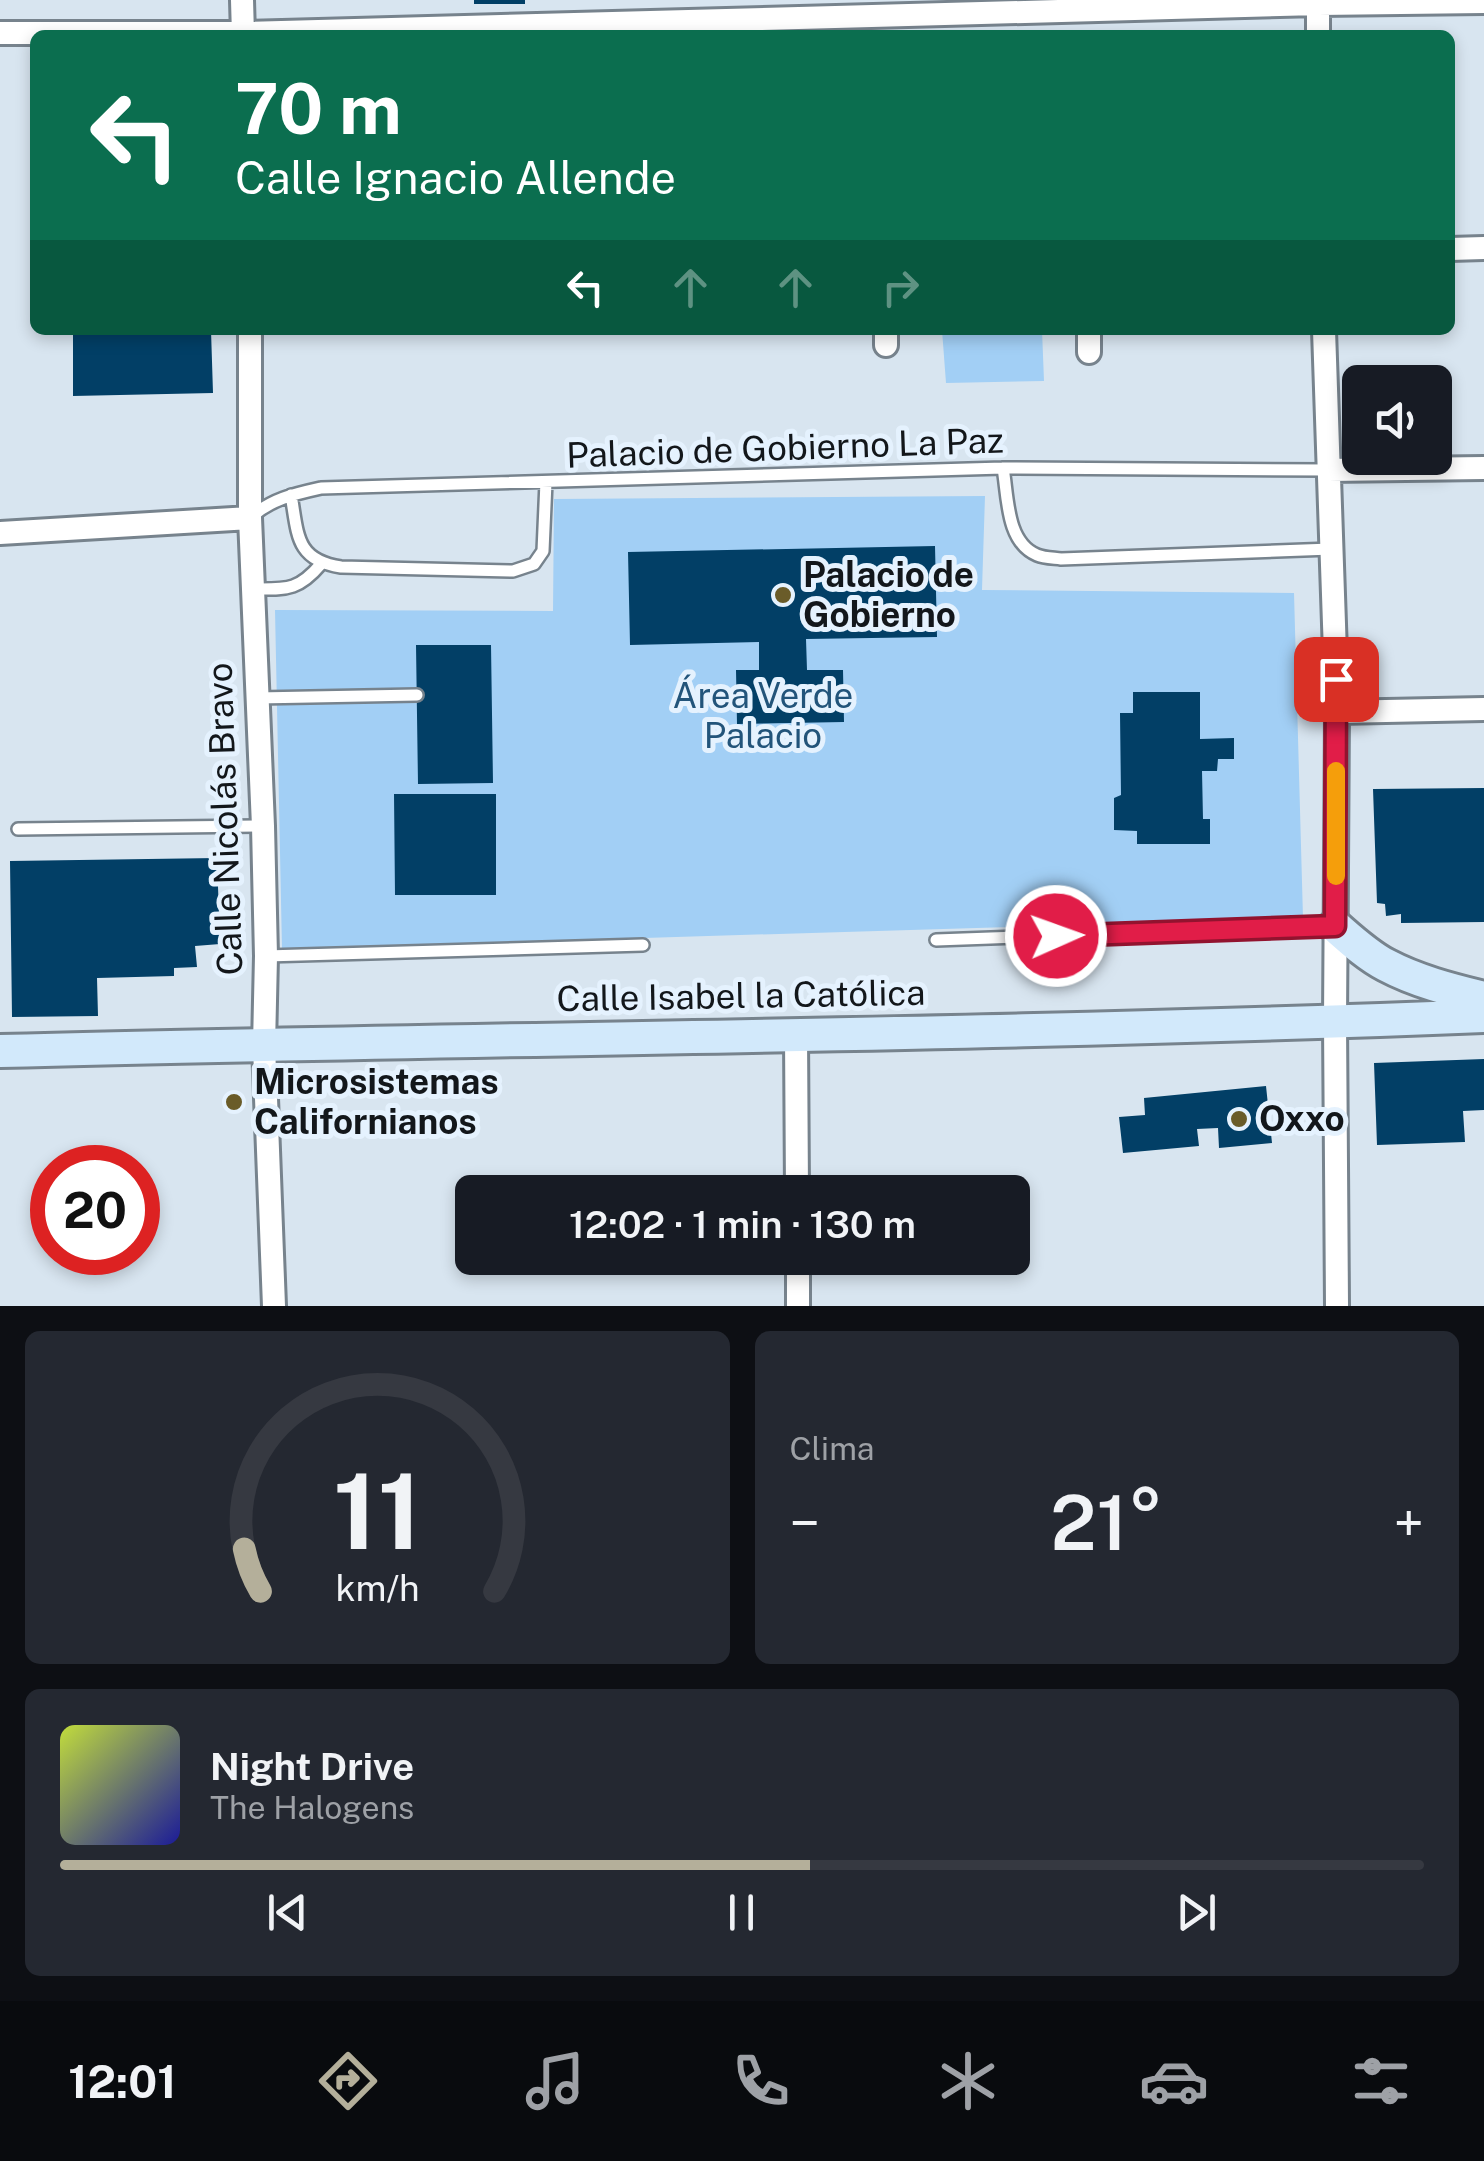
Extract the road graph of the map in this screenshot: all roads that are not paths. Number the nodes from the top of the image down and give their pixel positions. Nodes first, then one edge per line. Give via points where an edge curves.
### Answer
1 (242, 0) edge
2 (1318, 2) edge
3 (1484, 2) edge
4 (1090, 10) junction
5 (879, 25) edge
6 (243, 30) edge
7 (526, 30) edge
8 (1090, 30) edge
9 (1318, 30) edge
10 (0, 34) edge
11 (30, 34) edge
12 (1484, 248) edge
13 (1455, 249) edge
14 (250, 335) edge
15 (1324, 335) edge
16 (1003, 468) junction
17 (1484, 468) edge
18 (1328, 470) junction
19 (546, 482) junction
20 (291, 495) junction
21 (250, 518) junction
22 (0, 533) edge
23 (1331, 549) junction
24 (321, 564) junction
25 (253, 588) junction
26 (417, 695) dead end
27 (257, 698) junction
28 (1484, 709) edge
29 (1336, 712) junction
30 (263, 826) junction
31 (18, 829) dead end
32 (1335, 926) junction
33 (936, 940) dead end
34 (643, 945) dead end
35 (266, 956) junction
36 (1484, 998) edge
37 (1484, 1016) edge
38 (1335, 1022) junction
39 (796, 1035) junction
40 (264, 1046) junction
41 (0, 1051) edge
42 (797, 1175) edge
43 (798, 1275) edge
44 (274, 1306) edge
45 (798, 1306) edge
46 (1337, 1306) edge

1 - 6 street
2 - 3 street
2 - 4 street
2 - 9 street
4 - 5 street
4 - 8 street
5 - 7 street
10 - 11 street
12 - 13 street
14 - 21 street, Calle Nicolás Bravo
15 - 18 street
16 - 18 lane, Palacio de Gobierno La Paz
16 - 19 lane, Palacio de Gobierno La Paz
16 - 23 lane via 1014,531 1038,555
17 - 18 street
18 - 23 street
19 - 20 lane, Palacio de Gobierno La Paz via 320,488
19 - 24 lane via 543,551 534,564 513,571
20 - 21 lane, Palacio de Gobierno La Paz
20 - 24 lane via 299,536
21 - 22 street
21 - 25 street, Calle Nicolás Bravo
23 - 29 street
24 - 25 lane via 292,589
25 - 27 street, Calle Nicolás Bravo
26 - 27 lane
27 - 30 street, Calle Nicolás Bravo
28 - 29 street
29 - 32 street
30 - 31 lane
30 - 35 street, Calle Nicolás Bravo
32 - 33 lane
32 - 36 street via 1384,964
32 - 38 street
34 - 35 lane
35 - 40 street, Calle Nicolás Bravo
37 - 38 street, Calle Isabel la Católica
38 - 39 street, Calle Isabel la Católica
38 - 46 street
39 - 40 street, Calle Isabel la Católica
39 - 42 street
40 - 41 street, Calle Isabel la Católica
40 - 44 street, Calle Nicolás Bravo
43 - 45 street

